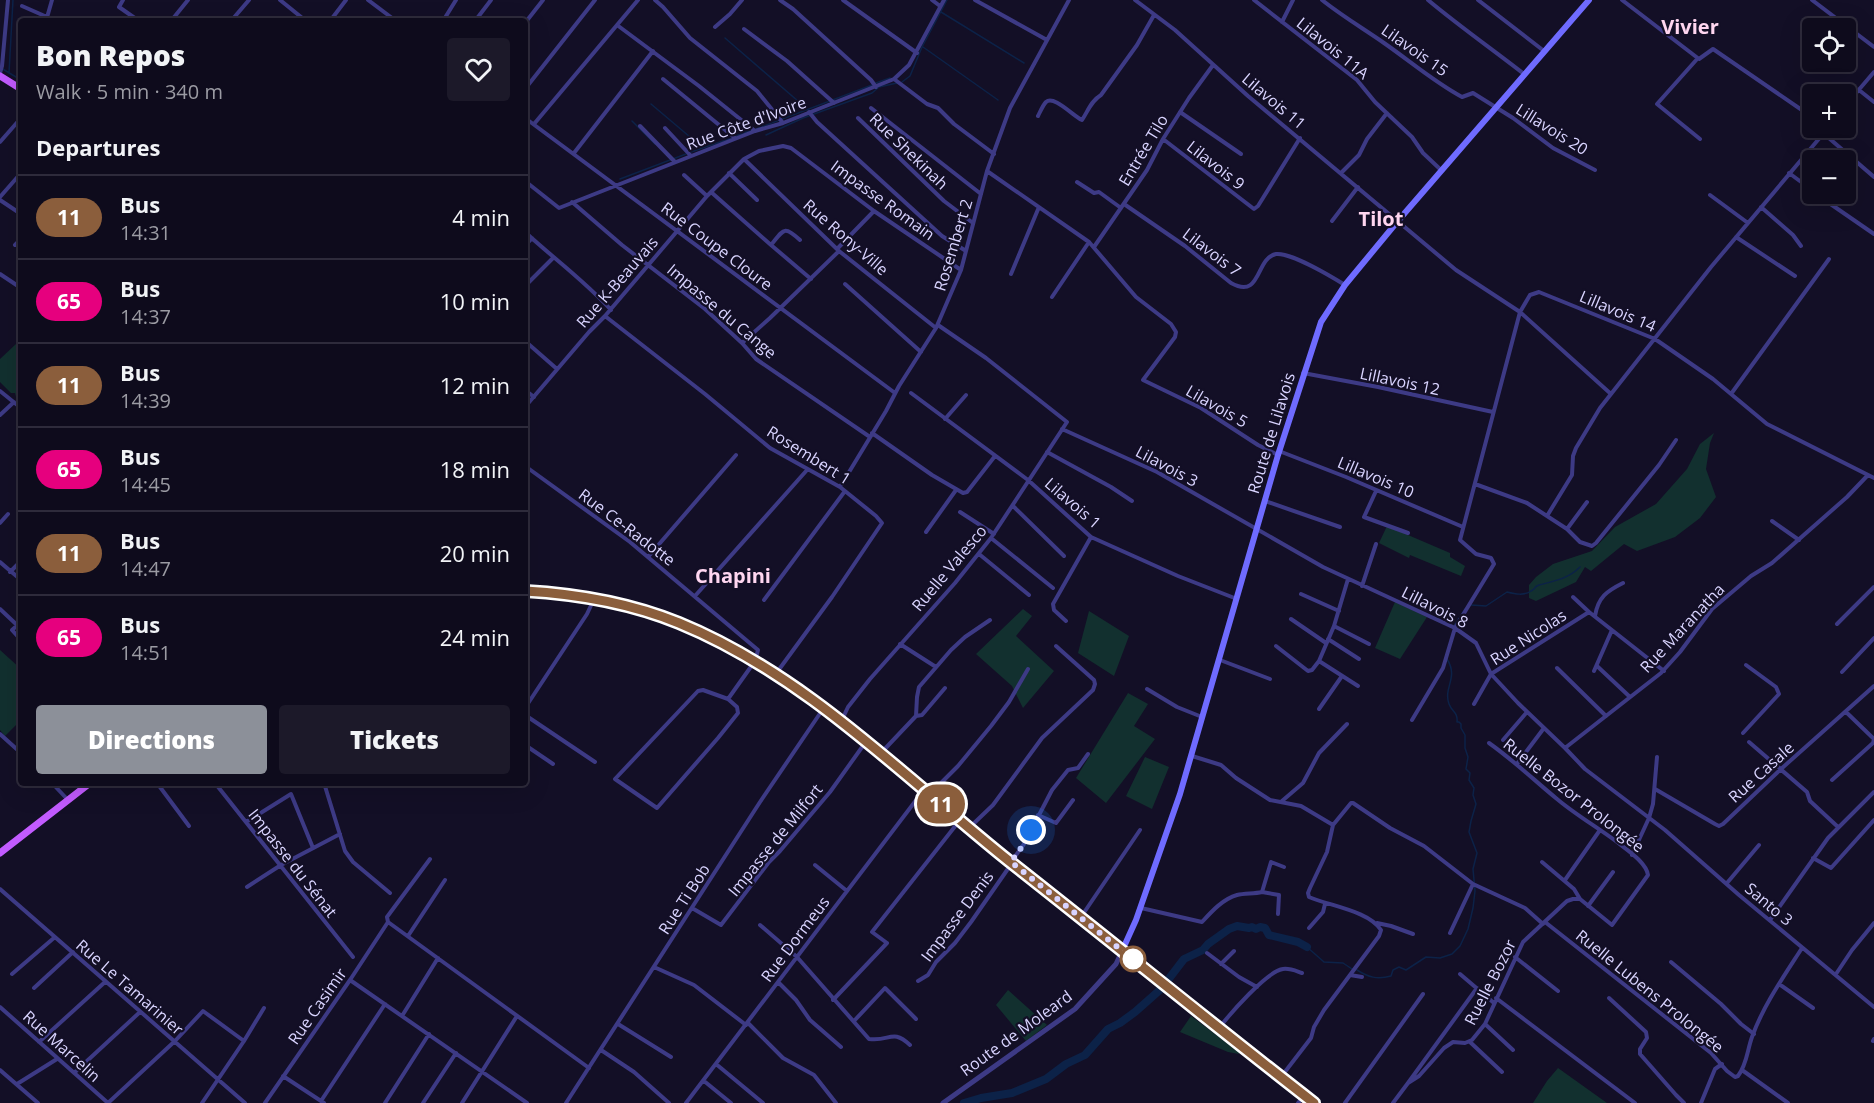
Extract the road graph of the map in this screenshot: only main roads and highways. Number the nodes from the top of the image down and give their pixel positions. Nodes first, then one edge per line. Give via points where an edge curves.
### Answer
1 (1589, 0) edge
2 (1, 71) edge
3 (18, 86) edge
4 (528, 591) edge
5 (86, 786) edge
6 (0, 853) edge
7 (1122, 951) junction
8 (1314, 1103) edge

1 - 7 main road, Route de Lilavois via 1397,222 1345,285 1321,322 1166,837
2 - 3 main road
4 - 7 main road via 620,604 677,622 755,661 841,722
5 - 6 main road
7 - 8 main road

